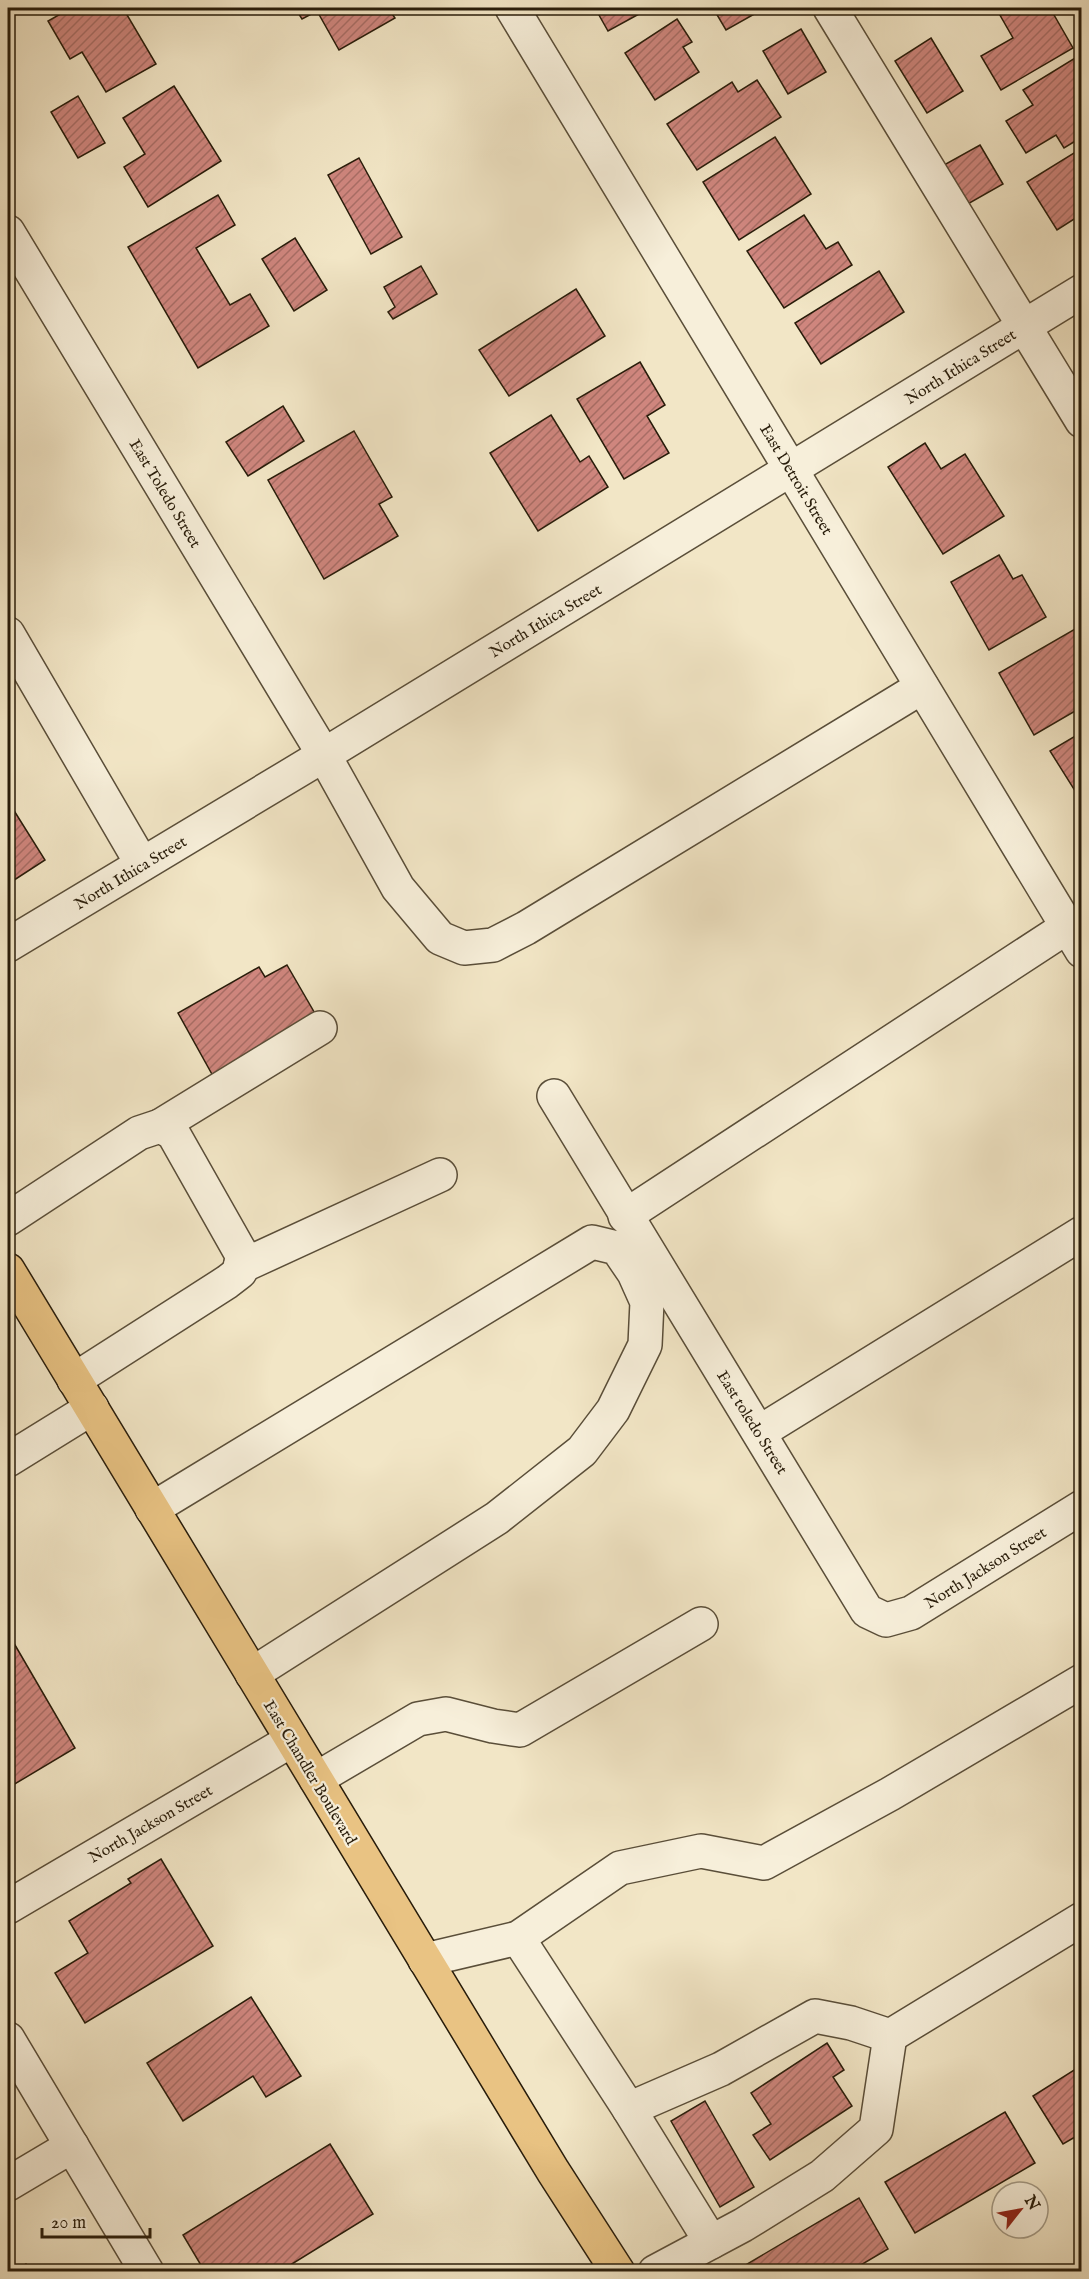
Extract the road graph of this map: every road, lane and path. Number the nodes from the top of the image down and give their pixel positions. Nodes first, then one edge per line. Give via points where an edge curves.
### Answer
1 (512, 8) edge
2 (830, 8) edge
3 (8, 232) edge
4 (1082, 291) edge
5 (1024, 326) junction
6 (1082, 421) edge
7 (791, 470) junction
8 (8, 634) edge
9 (922, 687) junction
10 (324, 755) junction
11 (142, 864) junction
12 (1074, 939) edge
13 (8, 945) edge
14 (320, 1028) dead end
15 (554, 1096) dead end
16 (160, 1126) junction
17 (440, 1175) dead end
18 (625, 1216) junction
19 (8, 1219) edge
20 (1082, 1233) edge
21 (240, 1266) junction
22 (8, 1270) edge
23 (74, 1380) junction
24 (92, 1408) junction
25 (760, 1432) junction
26 (8, 1460) edge
27 (1082, 1507) edge
28 (152, 1509) junction
29 (886, 1620) joint
30 (701, 1623) dead end
31 (252, 1674) junction
32 (1082, 1681) edge
33 (292, 1740) junction
34 (316, 1779) junction
35 (8, 1906) edge
36 (1082, 1919) edge
37 (518, 1938) junction
38 (425, 1960) junction
39 (890, 2036) junction
40 (8, 2039) edge
41 (629, 2109) junction
42 (72, 2146) junction
43 (8, 2184) edge
44 (711, 2242) junction
45 (147, 2271) edge
46 (618, 2271) edge
47 (655, 2271) edge

1 - 7 street, East Detroit Street
2 - 5 street
3 - 10 street, East Toledo Street
4 - 5 street, North Ithica Street
5 - 6 street
5 - 7 street, North Ithica Street
7 - 9 street, East Detroit Street
7 - 10 street, North Ithica Street
8 - 11 street
9 - 10 street, East Toledo Street via 579,897 493,945 464,948 440,938 398,888
9 - 12 street, East Detroit Street
10 - 11 street, North Ithica Street
11 - 13 street, North Ithica Street
12 - 18 street
14 - 16 street
15 - 18 street, East toledo Street
16 - 19 street via 139,1133
16 - 21 street via 173,1133 242,1255
17 - 21 street
18 - 25 street, East toledo Street
20 - 25 street
21 - 23 street via 240,1272 227,1282
22 - 23 main road, East Chandler Boulevard
23 - 24 main road, East Chandler Boulevard
24 - 26 street
24 - 28 main road, East Chandler Boulevard
25 - 29 street, East toledo Street via 867,1611
27 - 29 street, North Jackson Street via 911,1613
28 - 31 main road, East Chandler Boulevard
28 - 31 street via 592,1242 617,1248 634,1273 647,1302 645,1345 613,1410 582,1451 497,1518
30 - 34 street via 520,1730 446,1714 418,1719
31 - 33 main road, East Chandler Boulevard
32 - 37 street via 765,1863 701,1851 620,1868
33 - 34 main road, East Chandler Boulevard
33 - 35 street, North Jackson Street
34 - 38 main road, East Chandler Boulevard
36 - 39 street
37 - 38 street
37 - 41 street
38 - 46 main road, East Chandler Boulevard
39 - 41 street via 815,2016 721,2069
39 - 44 street via 876,2129 822,2176
40 - 42 street
41 - 44 street
42 - 43 street
42 - 45 street
44 - 47 street

